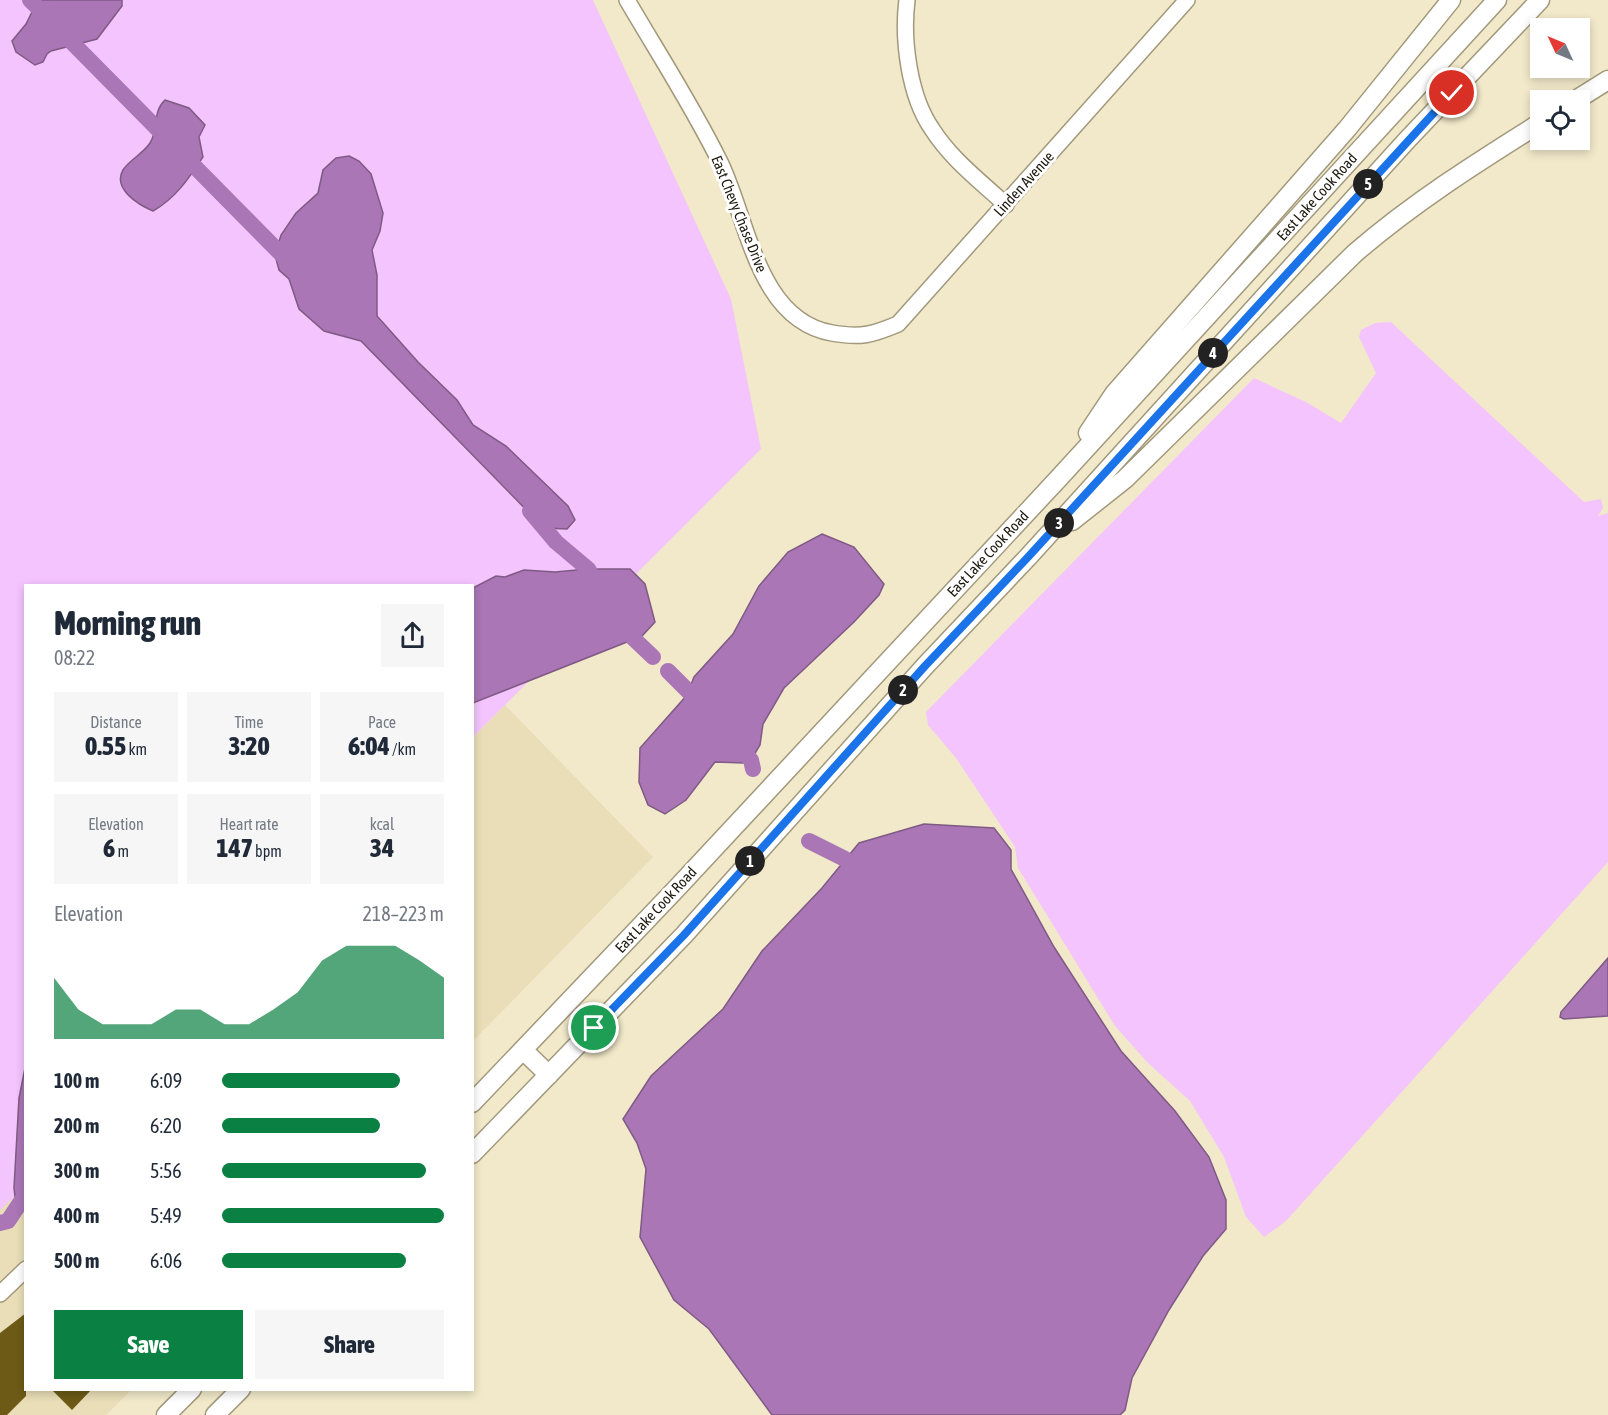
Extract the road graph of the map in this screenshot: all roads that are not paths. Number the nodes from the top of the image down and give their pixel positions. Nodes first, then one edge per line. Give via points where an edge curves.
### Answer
1 (627, 0) edge
2 (907, 0) edge
3 (1187, 0) edge
4 (1451, 0) edge
5 (1497, 0) edge
6 (1540, 0) edge
7 (1608, 80) edge
8 (1590, 91) edge
9 (1530, 129) edge
10 (1006, 205) junction
11 (843, 335) joint
12 (1058, 479) junction
13 (1029, 556) junction
14 (523, 1050) junction
15 (549, 1075) junction
16 (474, 1101) edge
17 (474, 1152) edge
18 (24, 1271) edge
19 (0, 1294) edge
20 (190, 1391) edge
21 (239, 1391) edge
22 (166, 1415) edge
23 (215, 1415) edge

1 - 11 street, East Chevy Chase Drive via 721,163 777,300 798,319 821,331
2 - 10 street via 906,45 917,99 931,128 958,162
3 - 10 street, Linden Avenue
4 - 12 main road via 1347,129 1114,394
5 - 12 main road, East Lake Cook Road
6 - 13 main road, East Lake Cook Road
7 - 8 main road
9 - 13 main road via 1390,223 1295,309 1125,479
10 - 11 street, Linden Avenue via 898,324 872,336
12 - 14 main road, East Lake Cook Road
13 - 15 main road, East Lake Cook Road via 684,935
14 - 15 main road
14 - 16 main road, East Lake Cook Road
15 - 17 main road, East Lake Cook Road
18 - 19 street
20 - 22 main road
21 - 23 main road

